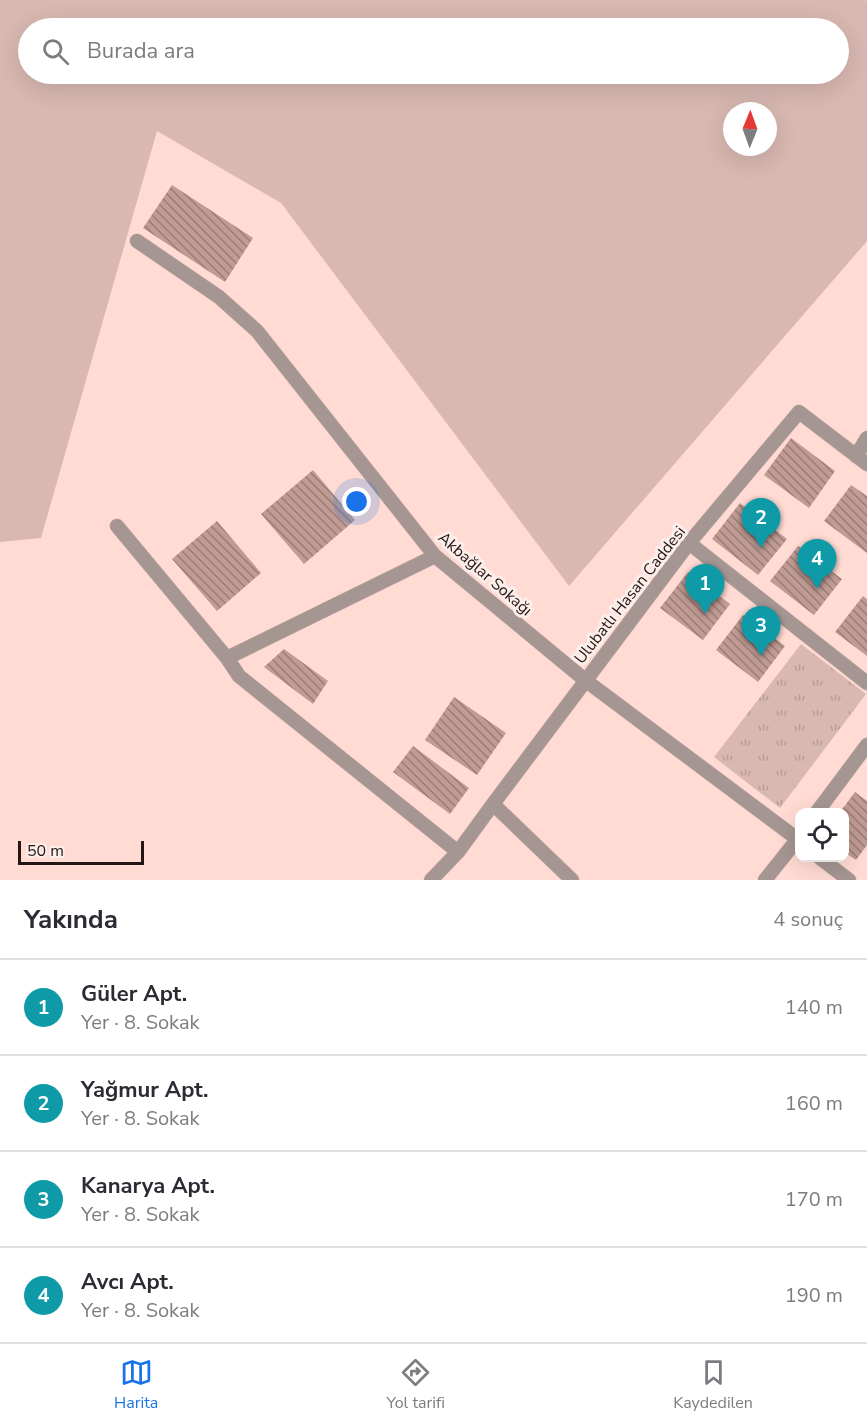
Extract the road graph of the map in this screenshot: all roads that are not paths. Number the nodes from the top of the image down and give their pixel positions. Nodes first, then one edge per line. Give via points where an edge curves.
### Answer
1 (137, 241) dead end
2 (867, 438) edge
3 (862, 460) edge
4 (117, 526) dead end
5 (689, 543) junction
6 (435, 556) junction
7 (227, 658) junction
8 (585, 680) junction
9 (867, 683) edge
10 (867, 745) edge
11 (493, 804) junction
12 (821, 808) edge
13 (795, 836) edge
14 (795, 844) edge
15 (458, 852) junction
16 (825, 862) edge
17 (431, 880) edge
18 (572, 880) edge
19 (765, 880) edge
20 (849, 880) edge

1 - 6 street, Akbağlar Sokağı via 219,297 258,332
2 - 3 street
3 - 5 street, Ulubatlı Hasan Caddesi via 799,412
4 - 7 street
5 - 8 street, Ulubatlı Hasan Caddesi
5 - 9 street
6 - 7 street
6 - 8 street, Akbağlar Sokağı
7 - 15 street via 238,676
8 - 11 street, Ulubatlı Hasan Caddesi
8 - 13 street, Akbağlar Sokağı
10 - 12 street
11 - 15 street, Ulubatlı Hasan Caddesi
11 - 18 street
14 - 19 street
15 - 17 street, Ulubatlı Hasan Caddesi
16 - 20 street

